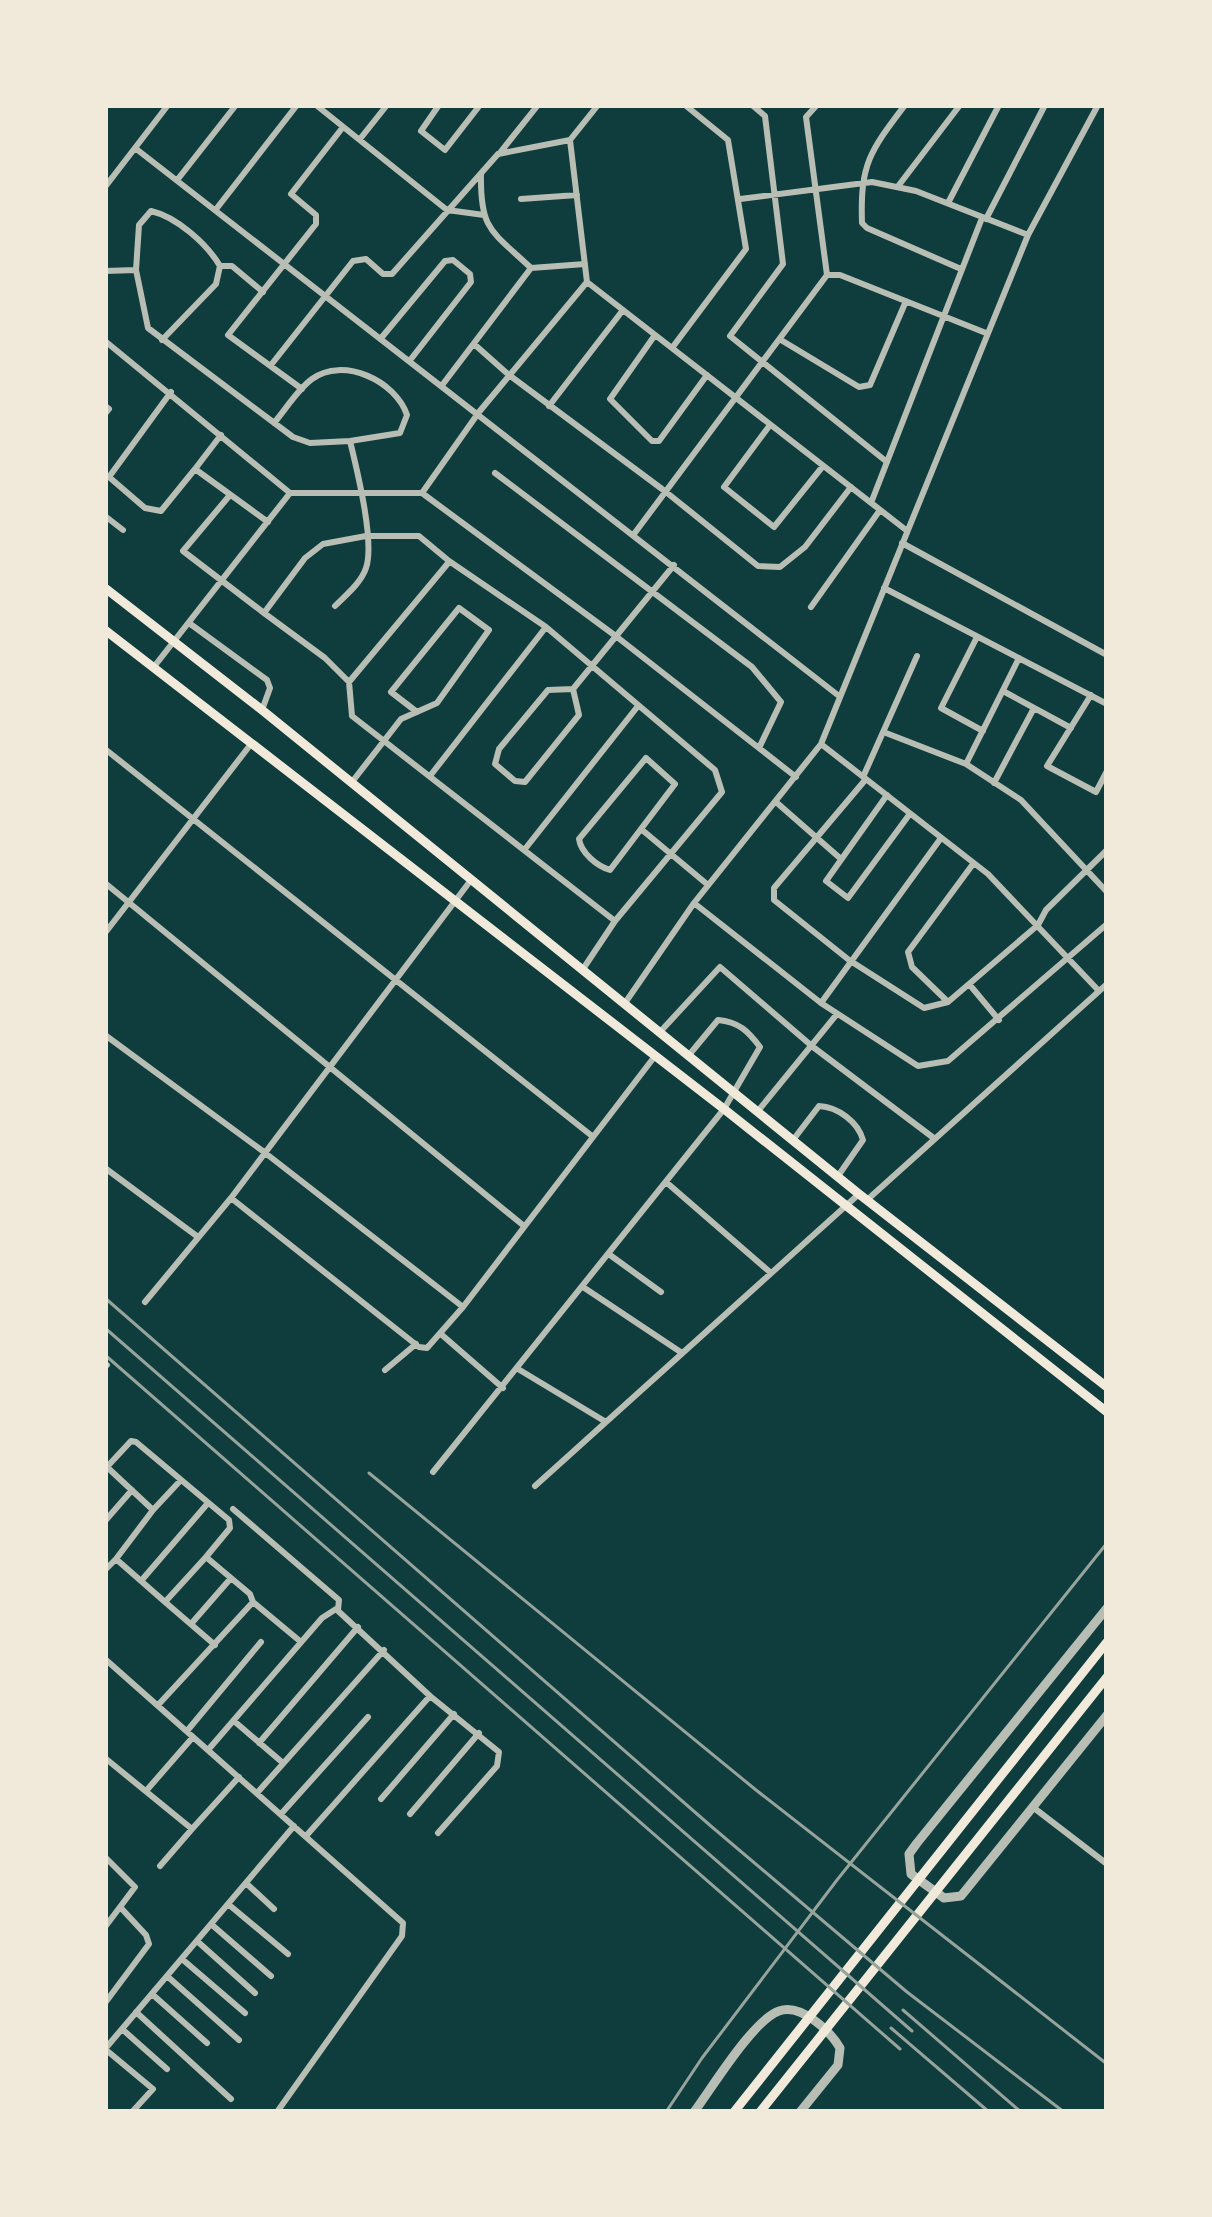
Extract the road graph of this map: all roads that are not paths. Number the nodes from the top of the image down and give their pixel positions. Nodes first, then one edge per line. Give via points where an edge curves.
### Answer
1 (168, 105) edge
2 (236, 105) edge
3 (297, 105) edge
4 (316, 105) edge
5 (387, 105) edge
6 (439, 105) edge
7 (465, 105) edge
8 (538, 105) edge
9 (598, 105) edge
10 (685, 105) edge
11 (752, 105) edge
12 (817, 105) edge
13 (905, 105) edge
14 (960, 105) edge
15 (999, 105) edge
16 (1045, 105) edge
17 (1098, 105) edge
18 (477, 108) edge
19 (344, 127) junction
20 (360, 139) junction
21 (570, 140) junction
22 (135, 148) junction
23 (499, 154) junction
24 (481, 173) junction
25 (178, 179) junction
26 (860, 181) junction
27 (899, 185) junction
28 (105, 187) edge
29 (813, 189) junction
30 (776, 194) junction
31 (577, 195) junction
32 (521, 199) dead end
33 (740, 199) junction
34 (948, 204) junction
35 (217, 208) junction
36 (447, 210) junction
37 (484, 214) junction
38 (984, 218) junction
39 (1028, 235) junction
40 (288, 263) junction
41 (585, 264) junction
42 (220, 266) junction
43 (531, 268) junction
44 (961, 269) junction
45 (136, 270) junction
46 (105, 271) edge
47 (827, 275) junction
48 (587, 282) junction
49 (263, 292) junction
50 (326, 293) junction
51 (906, 301) junction
52 (623, 310) junction
53 (942, 315) junction
54 (986, 332) junction
55 (655, 334) junction
56 (382, 337) junction
57 (163, 340) junction
58 (781, 340) junction
59 (105, 341) edge
60 (474, 344) junction
61 (672, 348) junction
62 (411, 359) junction
63 (764, 363) junction
64 (271, 365) junction
65 (509, 375) junction
66 (707, 375) junction
67 (443, 384) junction
68 (302, 389) junction
69 (171, 392) junction
70 (737, 399) junction
71 (549, 406) junction
72 (479, 412) junction
73 (274, 423) junction
74 (770, 424) junction
75 (221, 434) junction
76 (350, 441) junction
77 (887, 462) junction
78 (823, 466) junction
79 (195, 469) junction
80 (495, 472) dead end
81 (851, 488) junction
82 (362, 490) junction
83 (666, 492) junction
84 (290, 493) junction
85 (422, 493) junction
86 (230, 495) junction
87 (871, 503) junction
88 (880, 510) junction
89 (105, 516) edge
90 (268, 522) junction
91 (123, 530) dead end
92 (906, 530) junction
93 (634, 534) junction
94 (366, 536) junction
95 (902, 543) junction
96 (449, 562) junction
97 (674, 566) junction
98 (221, 579) junction
99 (105, 588) edge
100 (884, 588) junction
101 (652, 592) junction
102 (335, 606) dead end
103 (811, 607) dead end
104 (264, 613) junction
105 (189, 622) junction
106 (546, 628) junction
107 (105, 630) edge
108 (617, 637) junction
109 (977, 637) junction
110 (174, 640) junction
111 (1107, 655) edge
112 (917, 656) dead end
113 (1019, 658) junction
114 (153, 668) junction
115 (592, 668) junction
116 (349, 682) junction
117 (573, 689) junction
118 (1003, 691) junction
119 (1091, 695) junction
120 (839, 696) junction
121 (1107, 704) edge
122 (638, 706) junction
123 (1034, 709) junction
124 (262, 710) junction
125 (417, 712) junction
126 (1071, 728) junction
127 (983, 730) junction
128 (886, 733) junction
129 (384, 740) junction
130 (251, 744) junction
131 (821, 744) junction
132 (759, 748) junction
133 (105, 749) edge
134 (966, 764) junction
135 (1107, 771) edge
136 (430, 776) junction
137 (796, 777) junction
138 (864, 778) junction
139 (352, 782) junction
140 (994, 783) junction
141 (887, 795) junction
142 (775, 802) junction
143 (910, 813) junction
144 (195, 820) junction
145 (641, 830) junction
146 (816, 838) junction
147 (941, 838) junction
148 (525, 849) junction
149 (1107, 850) edge
150 (672, 853) junction
151 (842, 859) junction
152 (974, 863) junction
153 (1086, 869) junction
154 (471, 879) junction
155 (105, 883) edge
156 (708, 885) junction
157 (1107, 892) edge
158 (129, 902) junction
159 (454, 902) junction
160 (694, 903) junction
161 (615, 921) junction
162 (1107, 924) edge
163 (1038, 925) junction
164 (105, 932) edge
165 (1070, 957) junction
166 (849, 960) junction
167 (583, 969) junction
168 (395, 977) junction
169 (969, 984) junction
170 (1107, 984) edge
171 (1099, 991) junction
172 (948, 1002) junction
173 (625, 1003) junction
174 (821, 1003) junction
175 (836, 1014) junction
176 (999, 1020) junction
177 (660, 1032) junction
178 (105, 1035) edge
179 (813, 1047) junction
180 (688, 1055) junction
181 (655, 1056) junction
182 (328, 1068) junction
183 (735, 1092) junction
184 (724, 1109) junction
185 (758, 1111) junction
186 (592, 1136) junction
187 (935, 1139) junction
188 (793, 1140) junction
189 (264, 1152) junction
190 (105, 1168) edge
191 (838, 1176) junction
192 (666, 1182) junction
193 (863, 1197) junction
194 (231, 1198) junction
195 (844, 1207) junction
196 (524, 1226) junction
197 (198, 1237) junction
198 (609, 1254) junction
199 (771, 1273) junction
200 (583, 1287) junction
201 (661, 1292) dead end
202 (145, 1302) dead end
203 (463, 1307) junction
204 (440, 1334) junction
205 (416, 1344) junction
206 (682, 1353) junction
207 (518, 1369) junction
208 (386, 1370) dead end
209 (1107, 1387) edge
210 (503, 1388) junction
211 (1107, 1412) edge
212 (606, 1422) junction
213 (106, 1467) edge
214 (433, 1472) dead end
215 (180, 1480) junction
216 (535, 1486) dead end
217 (132, 1490) junction
218 (208, 1504) junction
219 (233, 1509) dead end
220 (153, 1510) junction
221 (105, 1521) edge
222 (206, 1557) junction
223 (116, 1559) junction
224 (105, 1570) edge
225 (231, 1578) junction
226 (141, 1581) junction
227 (165, 1602) junction
228 (253, 1602) junction
229 (1107, 1608) edge
230 (338, 1610) junction
231 (191, 1624) junction
232 (359, 1627) junction
233 (261, 1642) dead end
234 (302, 1642) junction
235 (1107, 1642) edge
236 (215, 1645) junction
237 (384, 1650) junction
238 (105, 1659) edge
239 (1107, 1677) edge
240 (430, 1696) junction
241 (158, 1706) junction
242 (454, 1714) junction
243 (1107, 1715) edge
244 (368, 1717) dead end
245 (234, 1721) junction
246 (479, 1733) junction
247 (190, 1734) junction
248 (260, 1743) junction
249 (208, 1750) junction
250 (106, 1761) edge
251 (283, 1763) junction
252 (238, 1777) junction
253 (146, 1791) junction
254 (257, 1793) junction
255 (381, 1798) dead end
256 (1034, 1808) junction
257 (281, 1814) junction
258 (410, 1814) dead end
259 (294, 1826) junction
260 (192, 1829) junction
261 (438, 1833) dead end
262 (305, 1836) junction
263 (105, 1857) edge
264 (1107, 1864) edge
265 (160, 1866) dead end
266 (246, 1883) junction
267 (228, 1904) junction
268 (121, 1908) junction
269 (274, 1909) dead end
270 (211, 1924) junction
271 (105, 1927) edge
272 (197, 1941) junction
273 (288, 1954) dead end
274 (182, 1959) junction
275 (167, 1976) junction
276 (271, 1976) dead end
277 (255, 1993) dead end
278 (152, 1994) junction
279 (105, 2003) edge
280 (136, 2012) junction
281 (245, 2014) dead end
282 (122, 2029) junction
283 (239, 2040) dead end
284 (207, 2043) dead end
285 (167, 2069) dead end
286 (231, 2099) dead end
287 (132, 2112) edge
288 (277, 2112) edge
289 (694, 2112) edge
290 (734, 2112) edge
291 (760, 2112) edge
292 (800, 2112) edge

1 - 22 street
2 - 25 street
3 - 35 street
4 - 19 street
5 - 20 street
6 - 18 street via 421,131 445,150
7 - 18 street
8 - 23 street
9 - 21 street
10 - 33 street via 728,140
11 - 30 street via 765,116
12 - 29 street via 806,117
13 - 26 street
14 - 27 street
15 - 34 street
16 - 38 street
17 - 39 street
19 - 20 street
19 - 40 street via 291,194 317,220
20 - 36 street
21 - 23 street
21 - 31 street
22 - 25 street
22 - 28 street
23 - 24 street
24 - 36 street
24 - 37 street
25 - 35 street
26 - 27 street
26 - 29 street
26 - 44 street via 866,228
27 - 34 street
29 - 30 street
29 - 47 street
30 - 33 street
30 - 63 street via 783,265 730,336
31 - 32 street
31 - 41 street
33 - 61 street via 746,249
34 - 38 street
35 - 40 street
36 - 37 street
36 - 50 street via 392,274 356,258
37 - 43 street via 487,228
38 - 39 street
38 - 44 street
39 - 54 street
40 - 49 street
40 - 50 street
41 - 43 street
41 - 48 street
42 - 45 street via 151,211 139,225
42 - 49 street via 232,266
42 - 57 street via 216,284
43 - 60 street
44 - 53 street
45 - 46 street
45 - 57 street via 148,328
47 - 51 street
47 - 58 street
48 - 52 street
48 - 65 street
49 - 64 street via 228,335
50 - 56 street
50 - 64 street
51 - 53 street
51 - 58 street via 870,386
52 - 55 street
52 - 71 street
53 - 54 street
53 - 77 street
54 - 92 street
55 - 61 street
55 - 66 street via 610,399 652,441
56 - 62 street
56 - 62 street via 453,260 471,282
57 - 73 street
58 - 63 street
59 - 69 street
60 - 65 street
60 - 67 street
61 - 66 street
62 - 67 street
63 - 70 street
63 - 77 street
64 - 68 street
65 - 71 street
65 - 72 street
66 - 70 street
67 - 72 street
68 - 73 street
68 - 76 street via 322,374 353,370 405,407 400,433
69 - 75 street
69 - 79 street via 110,477 145,508 161,511
70 - 74 street
70 - 83 street
71 - 83 street
72 - 85 street
72 - 93 street
73 - 76 street via 310,443
74 - 78 street
74 - 78 street via 724,487 774,526
75 - 79 street
75 - 84 street
76 - 82 street
77 - 87 street
78 - 81 street
79 - 86 street
80 - 101 street
81 - 83 street via 780,567 758,566
81 - 87 street
82 - 84 street
82 - 85 street
82 - 94 street
83 - 93 street
84 - 90 street
85 - 108 street
86 - 90 street
86 - 98 street via 183,551
87 - 88 street
88 - 92 street
88 - 103 street
89 - 91 street
90 - 98 street
92 - 95 street
93 - 97 street
94 - 96 street via 419,536
94 - 102 street via 364,574
94 - 104 street via 314,549
95 - 100 street
95 - 111 street
96 - 106 street
96 - 116 street
97 - 101 street
97 - 120 street
98 - 104 street
98 - 105 street
99 - 110 main road
100 - 109 street
100 - 120 street
101 - 108 street
101 - 132 street via 752,668 781,702
104 - 116 street
105 - 110 street
105 - 124 street via 267,680
106 - 115 street
106 - 136 street
107 - 114 main road
108 - 115 street
108 - 132 street
109 - 113 street
109 - 127 street via 941,708
110 - 114 street
110 - 124 main road
112 - 128 street
113 - 118 street
113 - 119 street
114 - 130 main road
115 - 117 street
115 - 122 street
116 - 129 street via 352,716
117 - 117 street via 579,715 525,782 514,781 495,764 499,749 548,690
118 - 123 street
118 - 127 street
119 - 121 street
119 - 126 street
120 - 131 street
122 - 148 street
122 - 150 street via 722,783
123 - 126 street
123 - 140 street
124 - 139 main road
125 - 125 street via 391,692 459,608 489,630 437,703
125 - 129 street
126 - 135 street via 1047,766 1096,792
127 - 134 street
128 - 134 street
128 - 138 street
129 - 136 street
129 - 139 street
130 - 144 street
130 - 159 main road
131 - 137 street
131 - 138 street
132 - 137 street
133 - 144 street
134 - 140 street
136 - 148 street
137 - 142 street
138 - 141 street
138 - 146 street
139 - 154 main road
140 - 153 street via 1021,800
141 - 143 street
141 - 151 street
142 - 146 street
142 - 156 street
143 - 147 street
143 - 151 street via 848,898 826,881
144 - 158 street
144 - 168 street
145 - 145 street via 675,784 646,758 579,839 580,848 610,870
145 - 150 street
146 - 151 street
146 - 166 street via 774,888 773,900
147 - 152 street
147 - 166 street
148 - 161 street
149 - 153 street
150 - 156 street
150 - 161 street
152 - 163 street
152 - 172 street via 908,952 912,967
153 - 157 street
153 - 163 street
154 - 159 street
154 - 167 main road
155 - 158 street
156 - 160 street
158 - 164 street
158 - 182 street
159 - 168 street
159 - 181 main road
160 - 173 street
160 - 174 street
161 - 167 street
162 - 165 street
163 - 165 street
163 - 169 street
165 - 171 street
165 - 176 street
166 - 172 street via 913,1004
166 - 174 street
167 - 173 main road
168 - 182 street
168 - 186 street
169 - 172 street
169 - 176 street
170 - 171 street
171 - 187 street
173 - 177 main road
174 - 175 street
175 - 176 street via 918,1066 948,1061
175 - 179 street
177 - 179 street via 720,967
177 - 180 main road
178 - 189 street
179 - 185 street
179 - 187 street
180 - 183 main road
180 - 183 street via 718,1020 746,1030 760,1047
181 - 184 main road
181 - 186 street
182 - 189 street
182 - 196 street
183 - 184 street
183 - 185 main road
184 - 192 street
184 - 195 main road
185 - 188 main road
186 - 196 street
187 - 193 street
188 - 191 main road
188 - 191 street via 819,1106 860,1128 863,1140
189 - 194 street
189 - 203 street
190 - 197 street
191 - 193 main road
192 - 198 street
192 - 199 street
193 - 195 street
193 - 209 main road
194 - 197 street
194 - 205 street
195 - 199 street
195 - 211 main road
196 - 203 street
197 - 202 street
198 - 200 street
198 - 201 street
199 - 206 street
200 - 206 street
200 - 207 street
203 - 204 street
204 - 205 street via 427,1348
204 - 210 street
205 - 208 street
206 - 212 street
207 - 210 street
207 - 212 street
210 - 214 street
212 - 216 street
213 - 215 street via 134,1441
213 - 217 street
215 - 218 street
215 - 220 street
217 - 220 street
217 - 221 street
218 - 222 street via 230,1524
218 - 226 street
219 - 230 street via 339,1600
220 - 223 street
222 - 225 street
222 - 227 street
223 - 224 street
223 - 226 street
225 - 228 street
225 - 231 street
226 - 227 street
227 - 231 street
228 - 234 street
228 - 236 street
229 - 256 street via 916,1844 911,1874 944,1898 962,1896
230 - 232 street
230 - 234 street
231 - 236 street
232 - 237 street
232 - 248 street
233 - 247 street
234 - 245 street
235 - 290 main road
236 - 241 street
237 - 240 street
237 - 251 street
238 - 241 street
239 - 291 main road
240 - 242 street
240 - 262 street
241 - 247 street
242 - 246 street
242 - 255 street
243 - 256 street
244 - 257 street
245 - 248 street
245 - 249 street
246 - 258 street
246 - 261 street via 500,1760
247 - 249 street
247 - 253 street
248 - 251 street
249 - 252 street
250 - 253 street
251 - 254 street
252 - 254 street
252 - 260 street
253 - 260 street
254 - 257 street
256 - 264 street
257 - 259 street
259 - 262 street
259 - 266 street
260 - 265 street
262 - 288 street via 401,1920 404,1932
263 - 268 street via 135,1887
266 - 267 street
266 - 269 street
267 - 270 street
267 - 273 street
268 - 271 street
268 - 279 street via 148,1948
270 - 272 street
270 - 276 street
272 - 274 street
272 - 277 street
274 - 275 street
274 - 281 street
275 - 278 street
275 - 283 street
278 - 280 street
278 - 284 street
280 - 282 street
280 - 286 street
282 - 285 street
282 - 287 street via 105,2049 152,2089
289 - 292 street via 772,2014 793,2009 840,2048 838,2066

